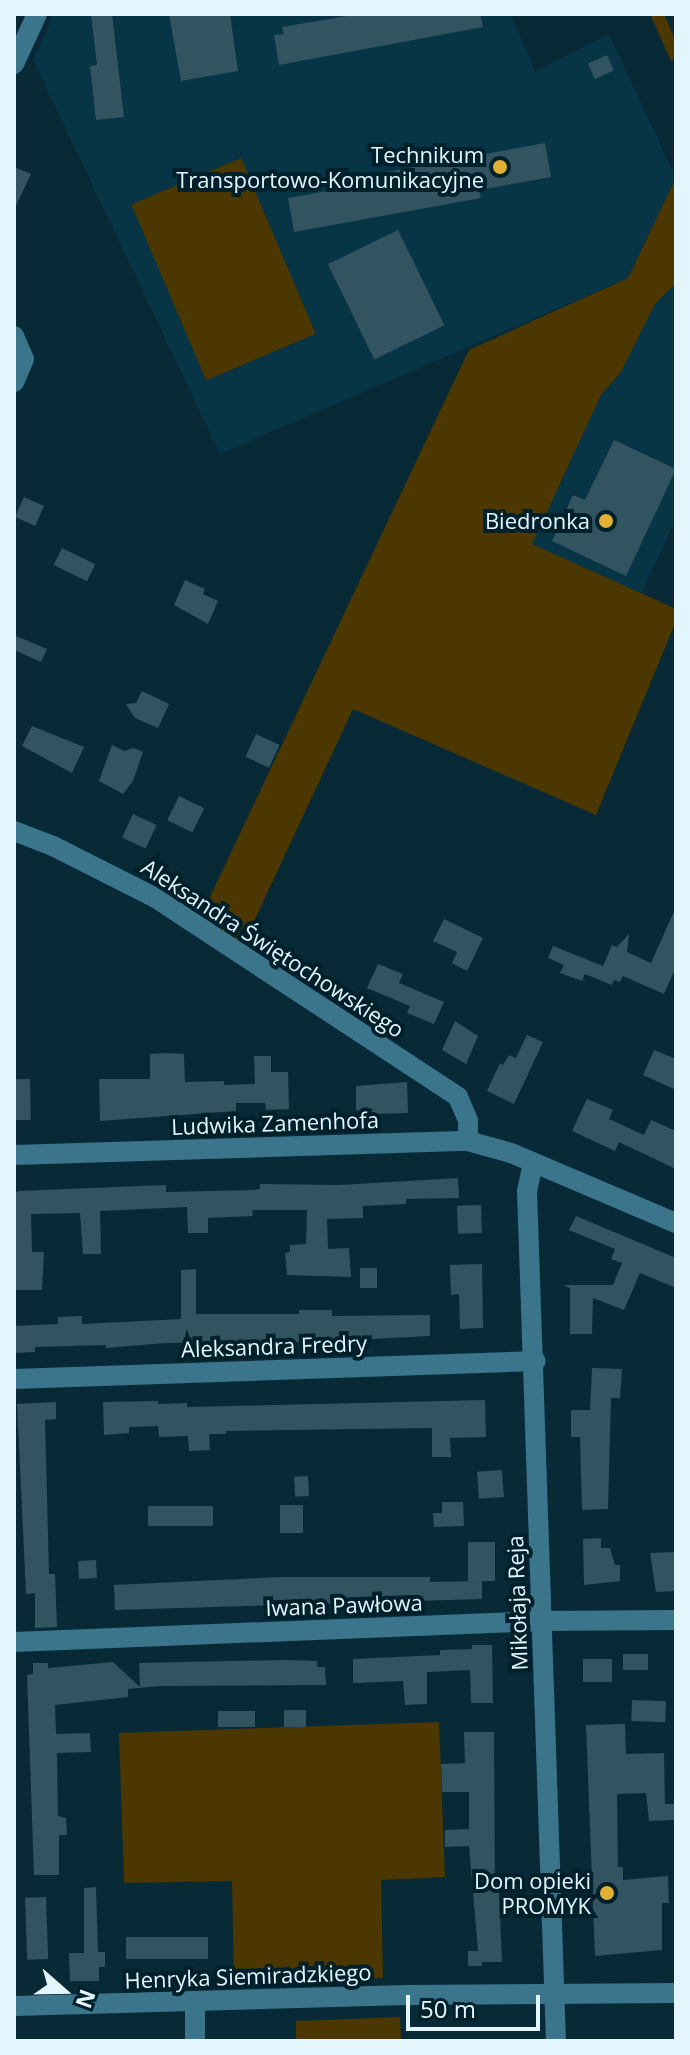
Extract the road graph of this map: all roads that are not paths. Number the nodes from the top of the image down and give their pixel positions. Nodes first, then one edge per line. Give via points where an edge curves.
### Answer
1 (37, 14) edge
2 (14, 64) edge
3 (14, 336) edge
4 (14, 382) edge
5 (14, 831) edge
6 (468, 1141) junction
7 (14, 1155) edge
8 (533, 1163) junction
9 (676, 1223) edge
10 (536, 1361) junction
11 (14, 1379) edge
12 (676, 1620) edge
13 (541, 1621) junction
14 (14, 1642) edge
15 (676, 1993) edge
16 (555, 1995) junction
17 (195, 2002) junction
18 (14, 2006) edge
19 (195, 2041) edge
20 (556, 2041) edge

1 - 2 street
3 - 4 street via 24,359
5 - 6 street, Aleksandra Świętochowskiego via 134,885 458,1097 468,1121
6 - 7 street, Ludwika Zamenhofa
6 - 8 street, Ludwika Zamenhofa
8 - 9 street
8 - 10 street, Mikołaja Reja via 527,1191
10 - 11 street, Aleksandra Fredry
10 - 13 street, Mikołaja Reja
12 - 13 street, Iwana Pawłowa
13 - 14 street, Iwana Pawłowa
13 - 16 street, Mikołaja Reja
15 - 16 street, Henryka Siemiradzkiego
16 - 17 street, Henryka Siemiradzkiego
16 - 20 street, Mikołaja Reja
17 - 18 street, Henryka Siemiradzkiego
17 - 19 street

